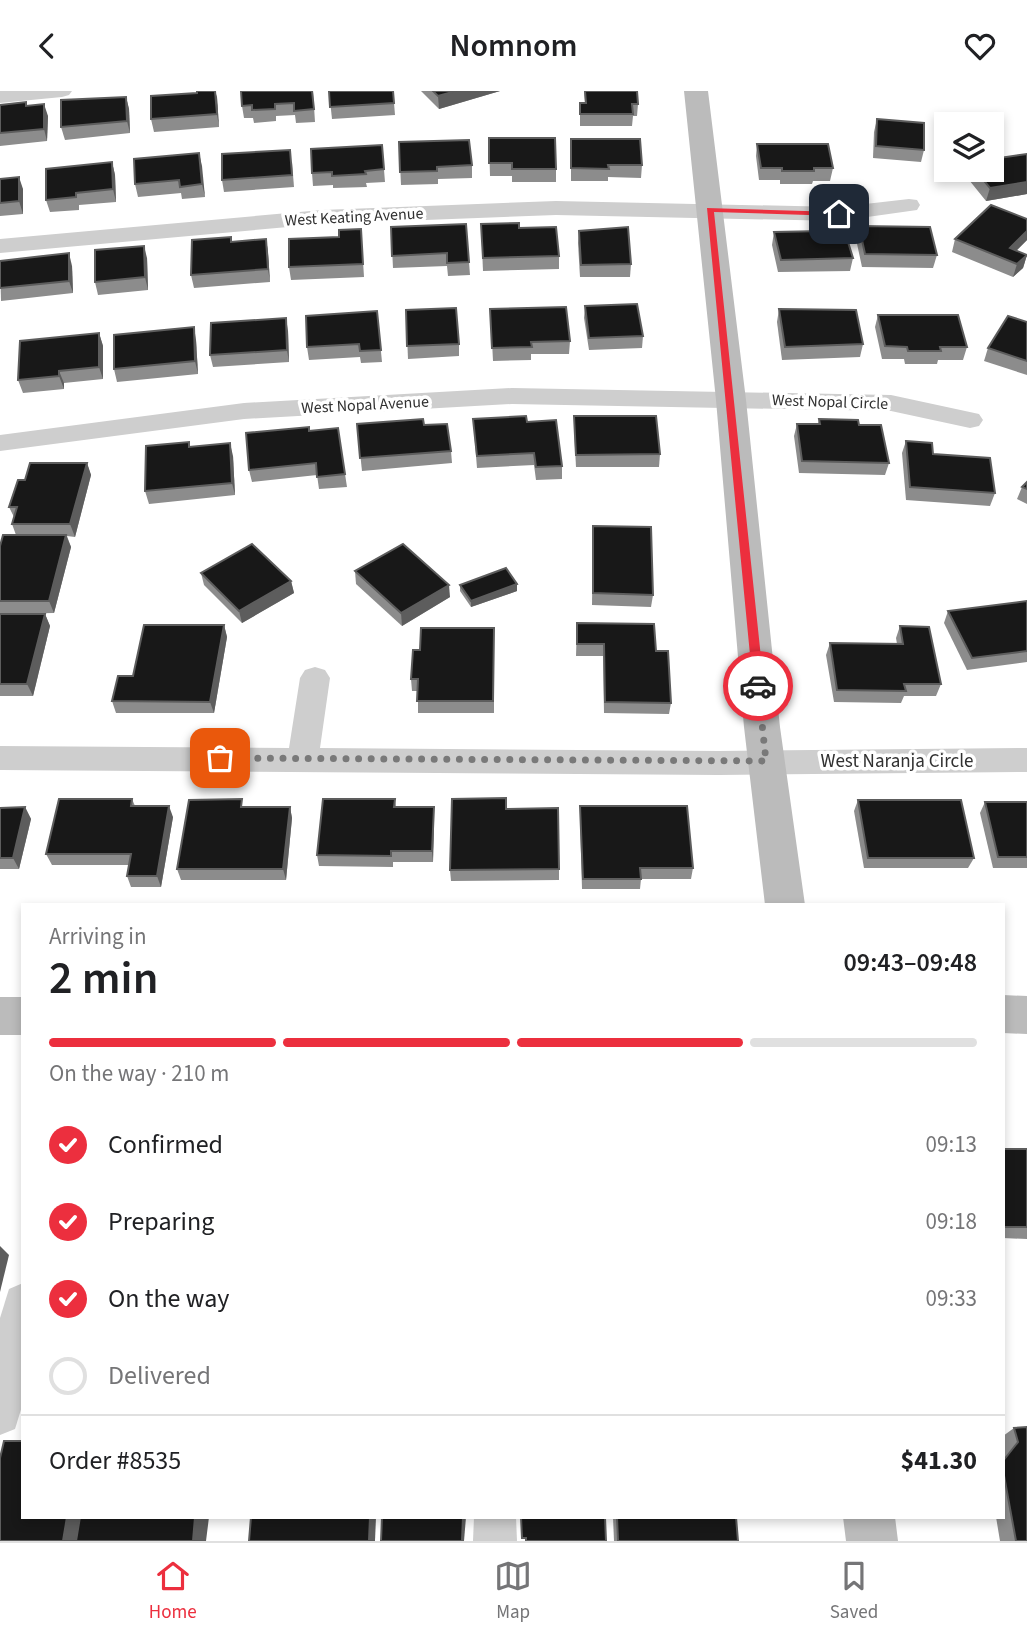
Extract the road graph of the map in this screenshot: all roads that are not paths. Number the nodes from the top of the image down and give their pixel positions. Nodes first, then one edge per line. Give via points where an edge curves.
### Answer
1 (62, 91) edge
2 (696, 91) edge
3 (0, 97) edge
4 (909, 205) dead end
5 (710, 210) junction
6 (0, 246) edge
7 (731, 400) junction
8 (970, 420) dead end
9 (0, 443) edge
10 (316, 678) dead end
11 (0, 758) edge
12 (303, 758) junction
13 (1027, 760) edge
14 (766, 761) junction
15 (785, 903) edge
16 (1005, 1014) edge
17 (1027, 1015) edge
18 (0, 1016) edge
19 (21, 1016) edge
20 (21, 1323) edge
21 (17, 1363) edge
22 (0, 1414) edge
23 (495, 1519) edge
24 (869, 1519) edge
25 (495, 1541) edge
26 (872, 1541) edge

1 - 3 street
2 - 5 street
4 - 5 street, West Keating Avenue via 839,214
5 - 6 street, West Keating Avenue via 556,208 322,217
5 - 7 street
7 - 8 street, West Nopal Circle via 891,403
7 - 9 street, West Nopal Avenue via 512,396 244,411
7 - 14 street
10 - 12 street
11 - 12 street, West Naranja Circle
12 - 14 street, West Naranja Circle
13 - 14 street, West Naranja Circle
14 - 15 street
16 - 17 street
18 - 19 street
20 - 21 street
21 - 22 street
23 - 25 street
24 - 26 street

